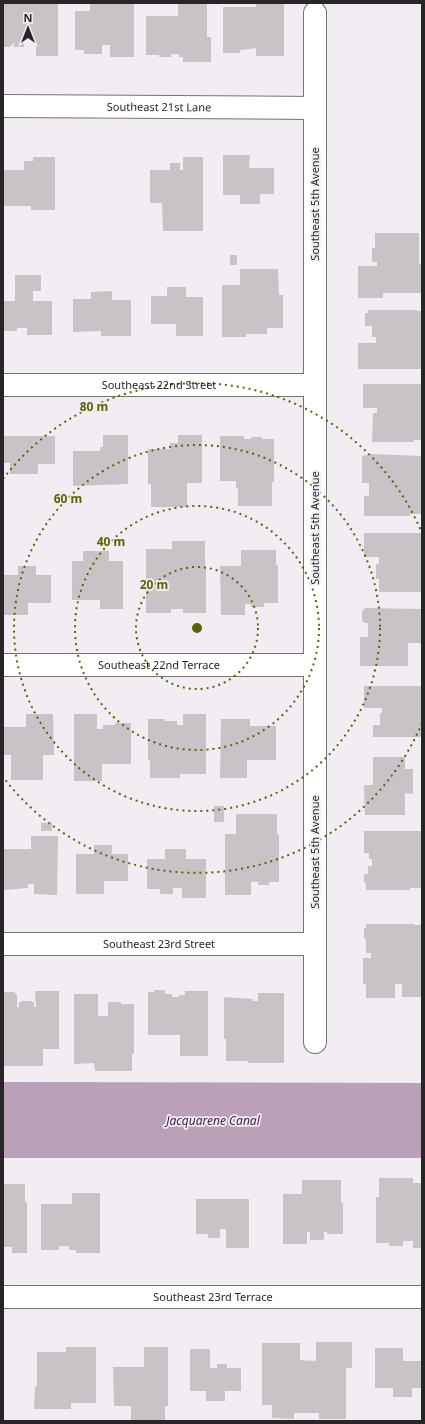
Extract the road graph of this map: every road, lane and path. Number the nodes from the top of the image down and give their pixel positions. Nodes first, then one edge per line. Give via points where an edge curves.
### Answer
1 (315, 13) dead end
2 (3, 106) edge
3 (315, 108) junction
4 (3, 385) edge
5 (315, 385) junction
6 (3, 665) edge
7 (315, 665) junction
8 (3, 944) edge
9 (315, 944) junction
10 (315, 1042) dead end
11 (3, 1297) edge
12 (422, 1297) edge

1 - 3 street, Southeast 5th Avenue
2 - 3 street, Southeast 21st Lane
3 - 5 street, Southeast 5th Avenue
4 - 5 street, Southeast 22nd Street
5 - 7 street, Southeast 5th Avenue
6 - 7 street, Southeast 22nd Terrace
7 - 9 street, Southeast 5th Avenue
8 - 9 street, Southeast 23rd Street
9 - 10 street, Southeast 5th Avenue
11 - 12 street, Southeast 23rd Terrace

